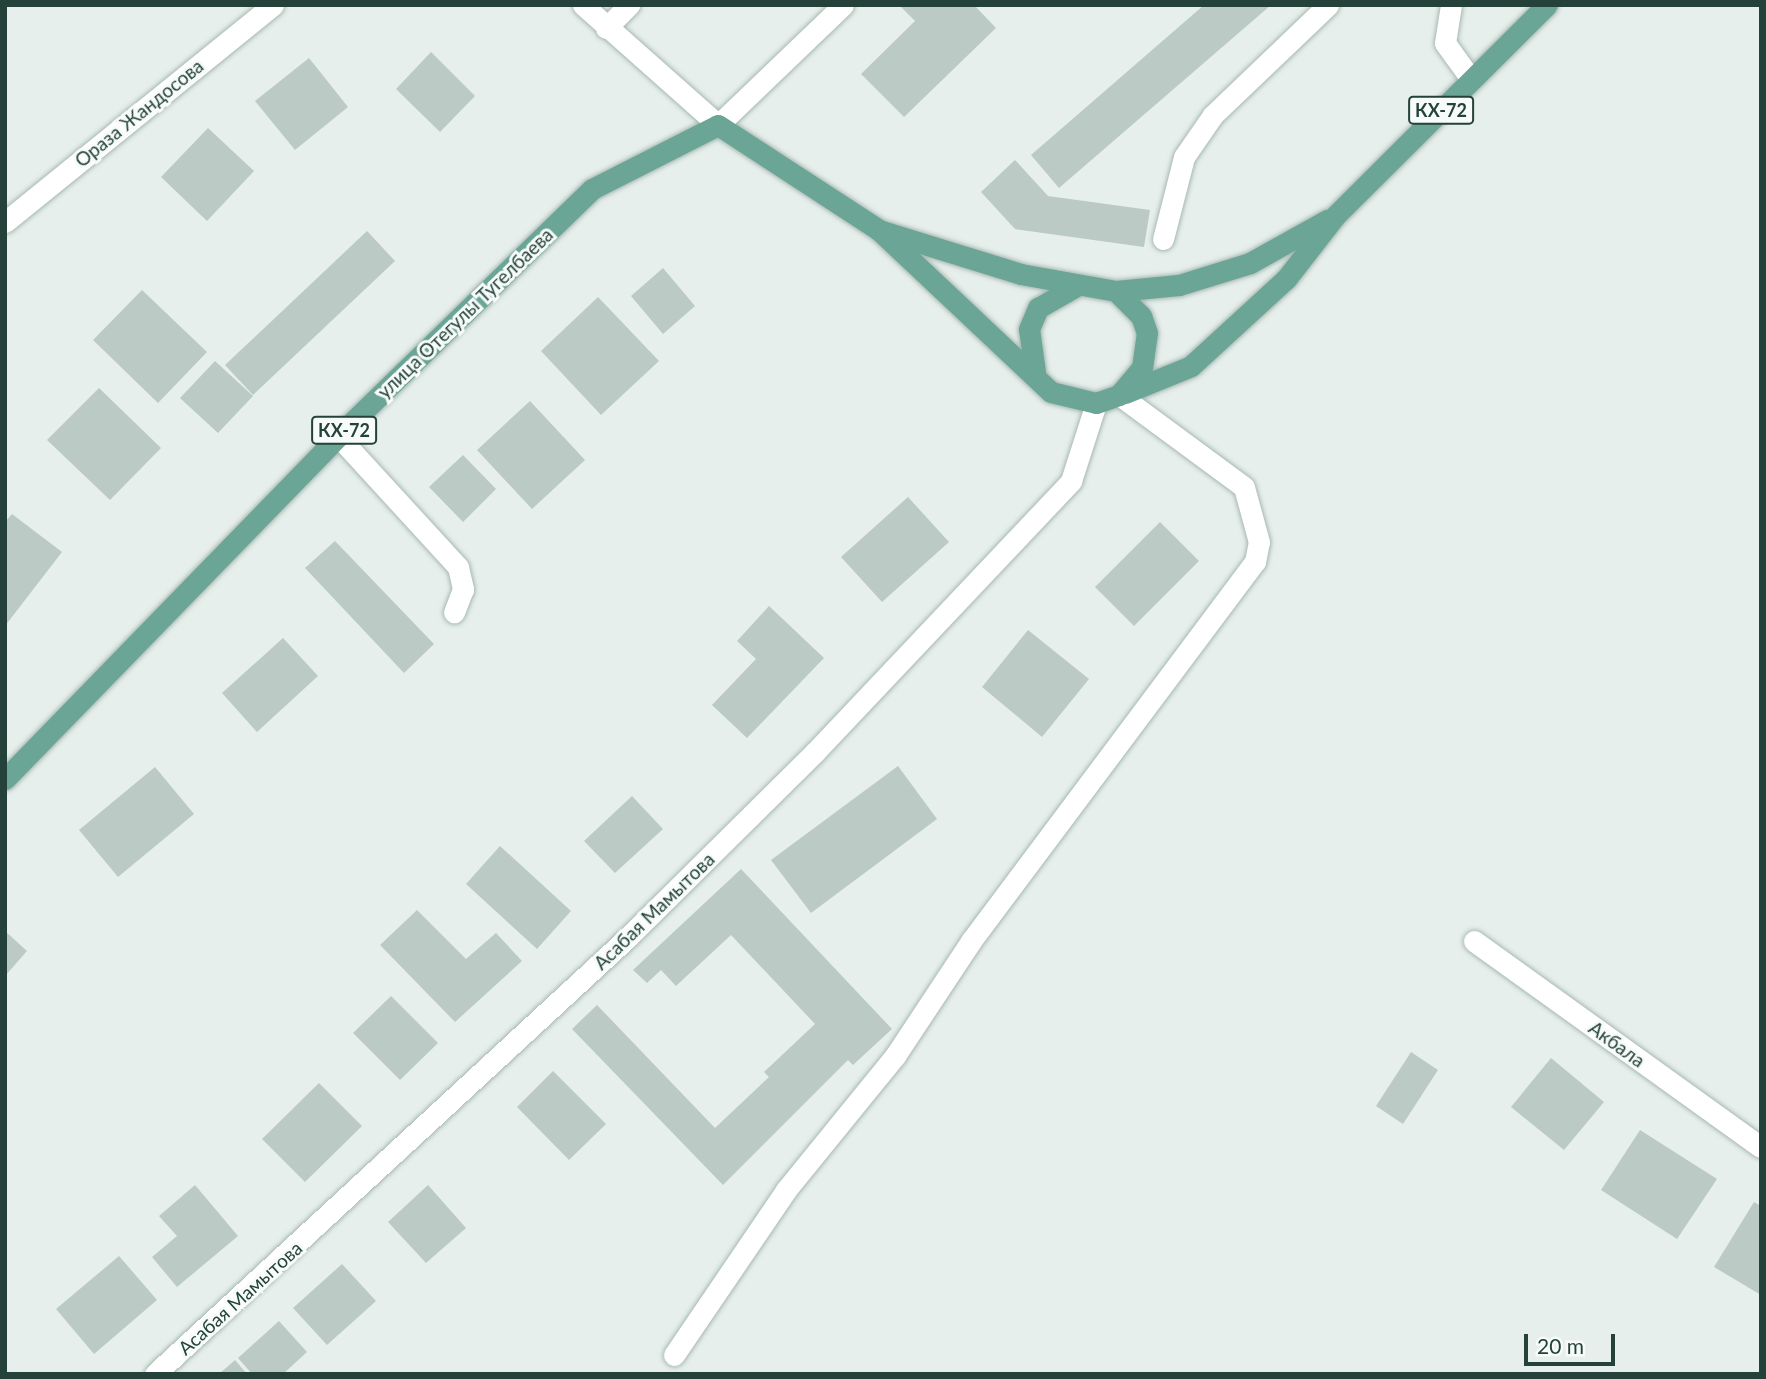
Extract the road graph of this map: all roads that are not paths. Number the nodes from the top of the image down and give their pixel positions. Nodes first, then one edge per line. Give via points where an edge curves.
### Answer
1 (273, 5) edge
2 (583, 5) edge
3 (629, 5) edge
4 (843, 5) edge
5 (1328, 5) edge
6 (1439, 5) edge
7 (1451, 5) edge
8 (1547, 5) edge
9 (606, 28) junction
10 (1445, 43) junction
11 (1471, 79) junction
12 (718, 125) junction
13 (1335, 216) junction
14 (5, 222) edge
15 (879, 230) junction
16 (1163, 239) dead end
17 (1077, 285) junction
18 (1116, 291) junction
19 (1035, 374) junction
20 (1119, 395) junction
21 (1096, 403) junction
22 (338, 436) junction
23 (454, 612) dead end
24 (5, 779) edge
25 (1474, 941) dead end
26 (1761, 1147) edge
27 (674, 1354) dead end
28 (155, 1374) edge

1 - 14 street, Ораза Жандосова
2 - 9 street
3 - 9 street
4 - 12 street
5 - 16 street via 1213,116 1184,157
6 - 10 street
7 - 10 street
8 - 11 main road, КХ-72
9 - 12 street
10 - 11 street
11 - 13 main road, КХ-72
12 - 15 main road, КХ-72
12 - 22 main road, улица Отегулы Тугелбаева / КХ-72 via 592,189
13 - 18 main road, КХ-72 via 1250,263 1179,285
13 - 20 main road, КХ-72 via 1286,279 1191,366
15 - 17 main road, КХ-72 via 969,261
15 - 19 main road, КХ-72
17 - 18 main road, КХ-72
17 - 19 main road via 1038,308 1029,329
18 - 20 main road via 1141,316 1147,333 1142,368
19 - 21 main road, КХ-72 via 1051,392
20 - 21 main road, КХ-72
20 - 27 street via 1244,487 1259,542 1255,562 971,941 895,1056 786,1190
21 - 28 street, Асабая Мамытова via 1084,455 1066,488 815,752 596,967
22 - 23 street via 458,567 463,589
22 - 24 main road, улица Отегулы Тугелбаева / КХ-72
25 - 26 street, Акбала

